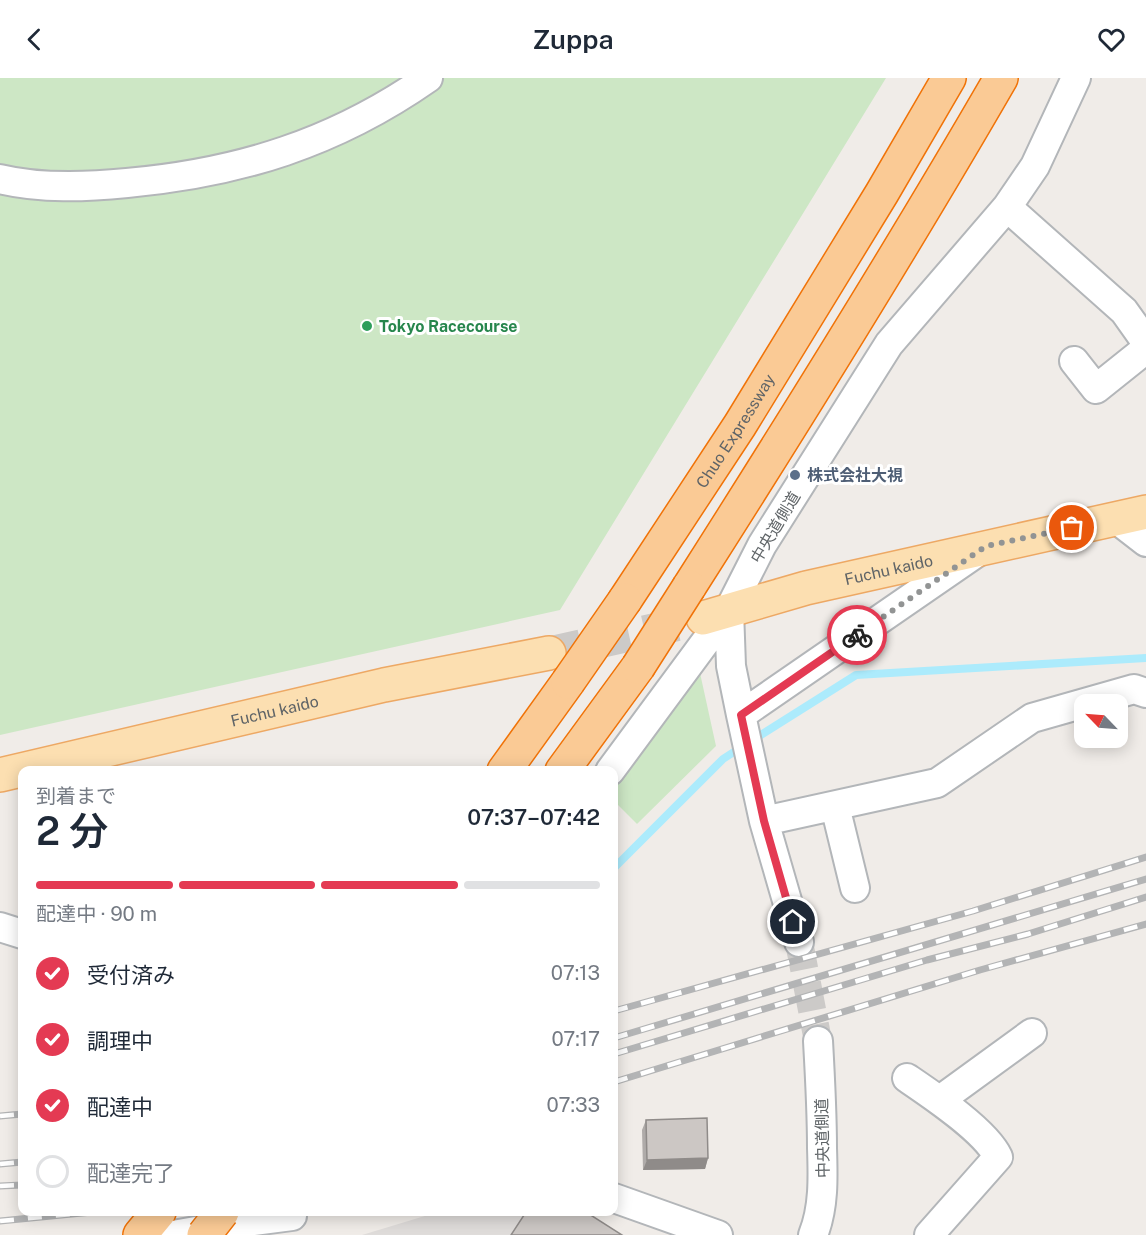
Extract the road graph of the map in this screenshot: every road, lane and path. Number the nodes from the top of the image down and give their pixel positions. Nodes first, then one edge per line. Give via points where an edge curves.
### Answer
1 (428, 78) edge
2 (949, 78) edge
3 (1001, 78) edge
4 (1076, 78) edge
5 (0, 179) edge
6 (1007, 207) junction
7 (1146, 342) edge
8 (1146, 350) edge
9 (1074, 361) dead end
10 (1146, 512) edge
11 (1114, 518) junction
12 (1146, 542) edge
13 (986, 546) junction
14 (716, 614) junction
15 (549, 653) tunnel mouth
16 (1146, 693) edge
17 (741, 715) junction
18 (38, 766) edge
19 (508, 766) edge
20 (566, 766) edge
21 (613, 766) edge
22 (18, 771) edge
23 (0, 775) edge
24 (836, 806) junction
25 (764, 821) junction
26 (855, 888) dead end
27 (0, 927) edge
28 (18, 933) edge
29 (798, 942) tunnel mouth
30 (1032, 1033) dead end
31 (818, 1041) tunnel mouth
32 (907, 1078) dead end
33 (940, 1100) junction
34 (618, 1199) edge
35 (156, 1216) edge
36 (219, 1216) edge
37 (286, 1216) edge
38 (295, 1216) edge
39 (140, 1235) edge
40 (173, 1235) edge
41 (204, 1235) edge
42 (257, 1235) edge
43 (718, 1235) edge
44 (813, 1235) edge
45 (929, 1235) edge

1 - 5 street via 336,132 234,167 165,180 90,187
2 - 19 highway, Chuo Expressway, bridge via 741,425 625,600
3 - 20 highway, bridge via 778,448 638,667
4 - 6 street, 中央道側道 via 1035,166
6 - 7 street via 1124,311
6 - 14 street, 中央道側道 via 889,344
8 - 9 street via 1096,389
10 - 11 main road, Fuchu kaido
11 - 12 street
11 - 13 main road, Fuchu kaido
13 - 14 main road, Fuchu kaido via 806,588
13 - 17 street
14 - 17 street, 中央道側道
14 - 21 street
15 - 18 main road, Fuchu kaido via 384,685
16 - 24 street via 1134,689 1032,718 937,783
17 - 25 street, 中央道側道
22 - 23 main road, Fuchu kaido
24 - 25 street
24 - 26 street
25 - 29 street, 中央道側道
27 - 28 street
30 - 33 street
31 - 44 street, 中央道側道 via 823,1186
32 - 33 street
33 - 45 street via 993,1146 998,1157
34 - 43 street
35 - 39 highway
36 - 41 highway, bridge
37 - 40 street
38 - 42 street

